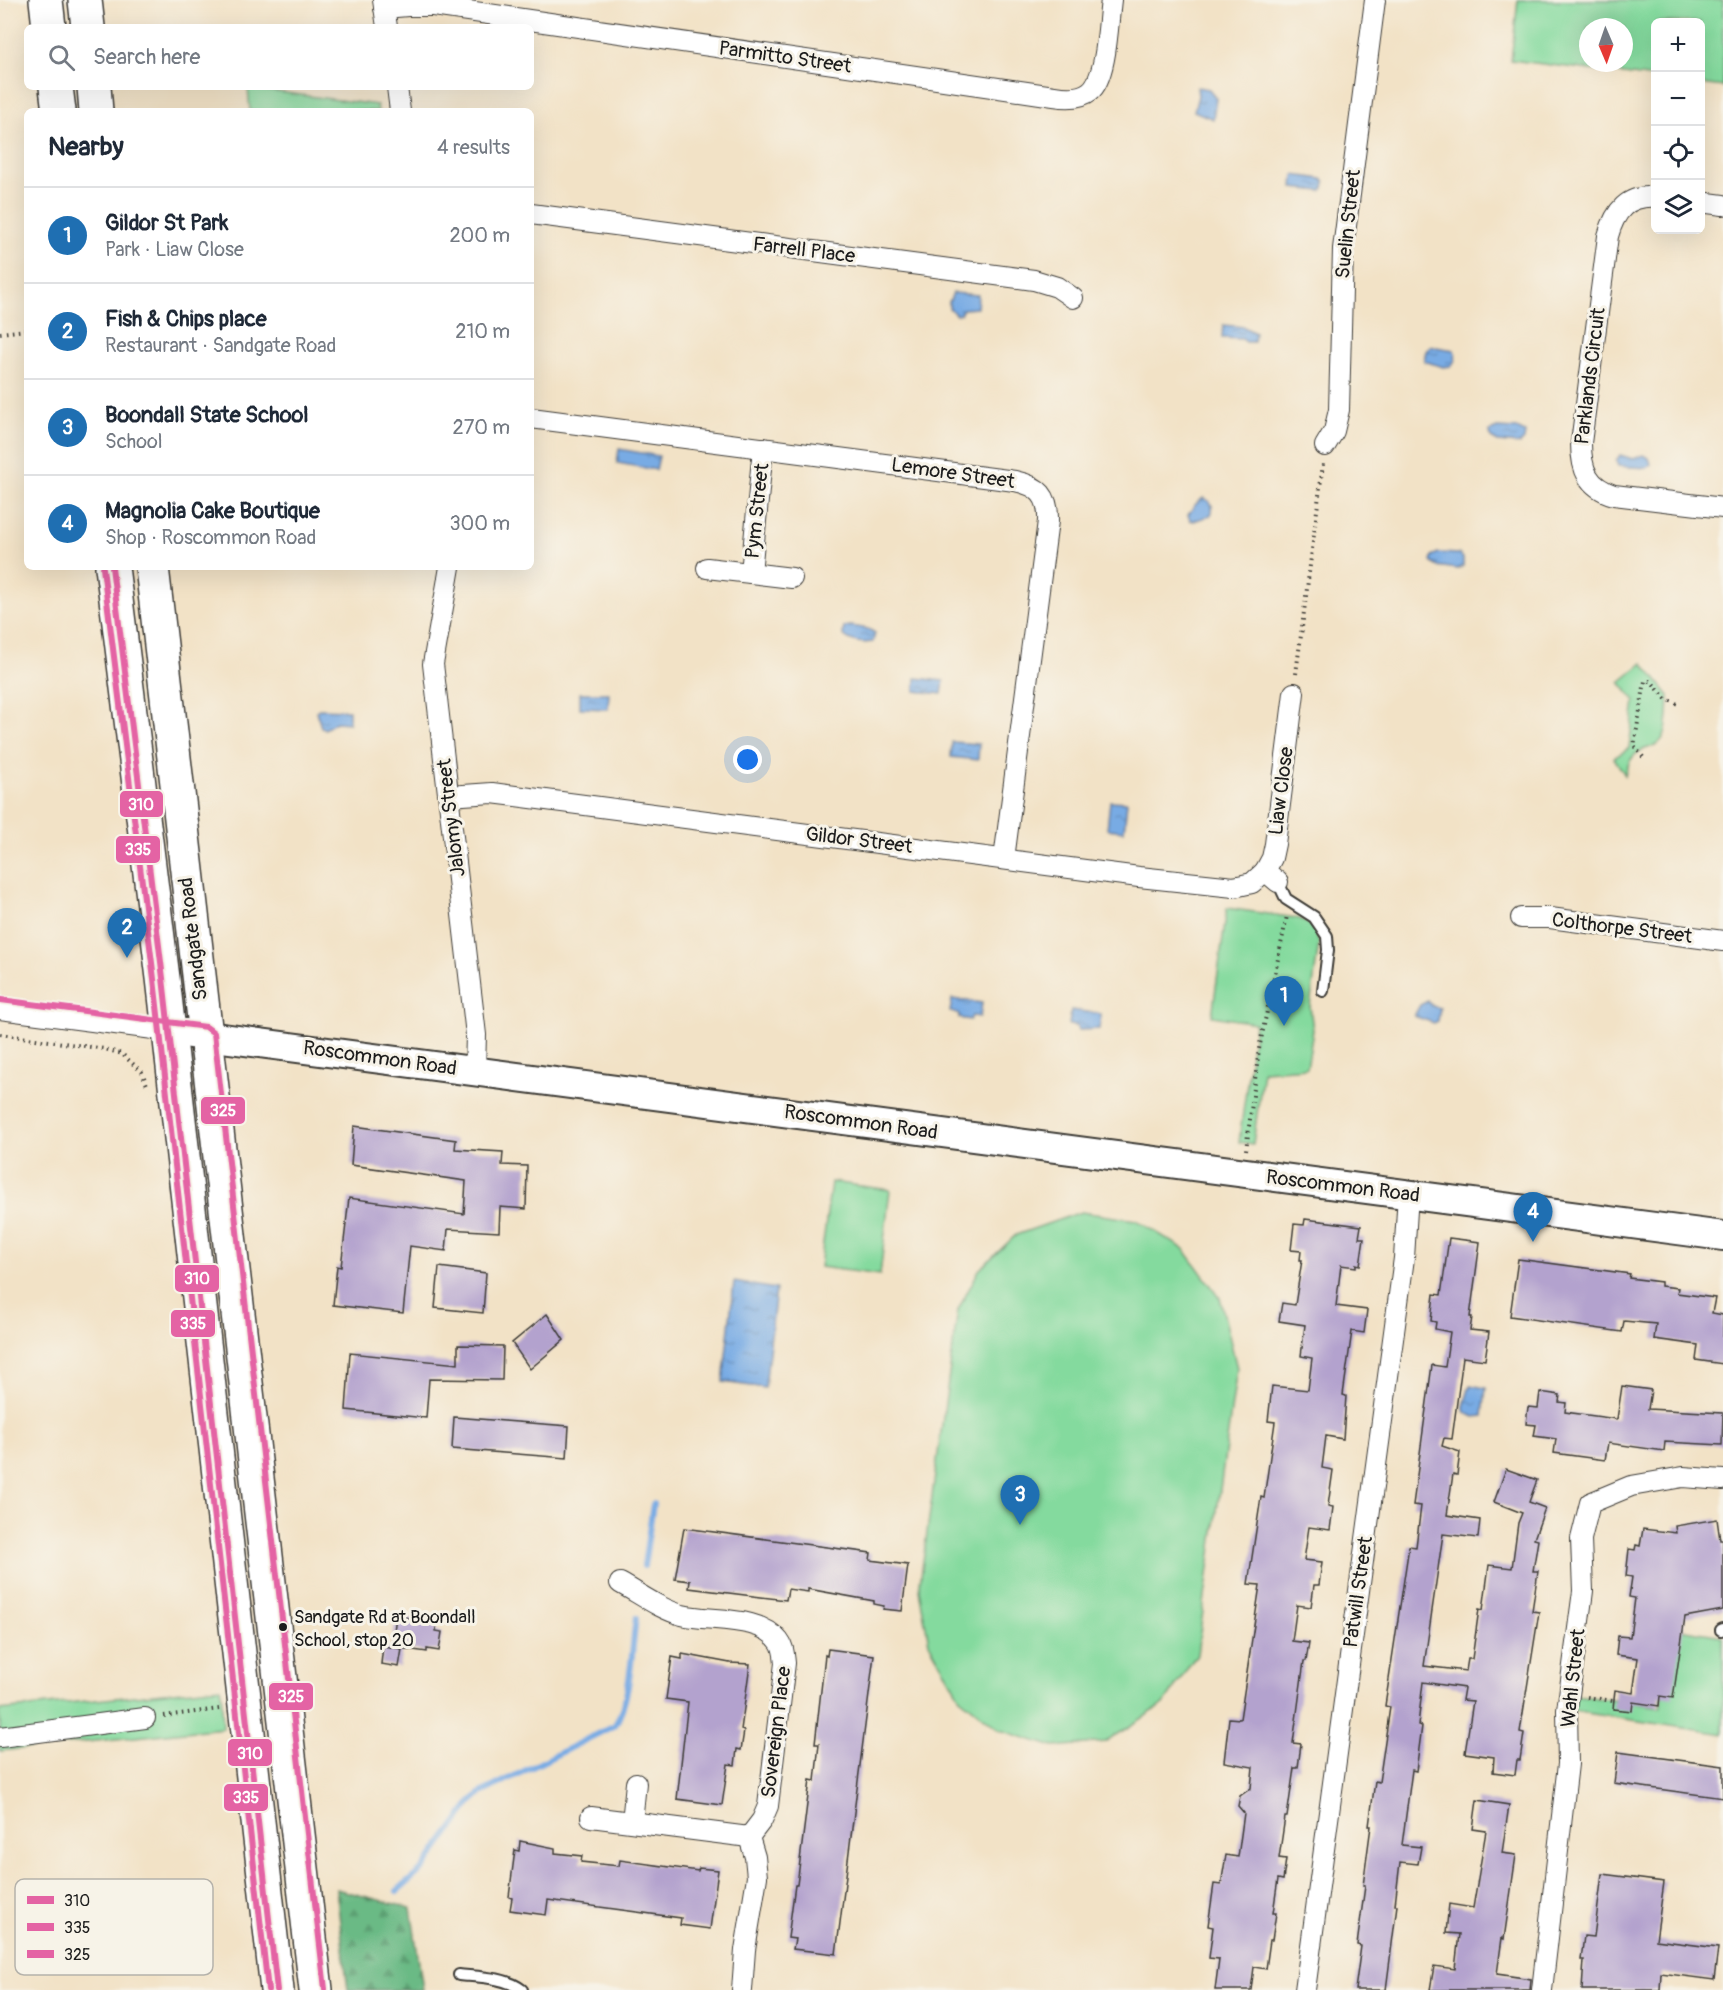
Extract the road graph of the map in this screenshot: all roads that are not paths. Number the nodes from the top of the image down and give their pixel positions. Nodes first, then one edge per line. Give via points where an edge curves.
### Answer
1 (46, 0) edge
2 (85, 0) edge
3 (1111, 0) edge
4 (1375, 0) edge
5 (385, 12) edge
6 (49, 24) edge
7 (88, 24) edge
8 (56, 90) edge
9 (94, 90) edge
10 (397, 90) edge
11 (59, 108) edge
12 (96, 108) edge
13 (400, 108) edge
14 (1651, 197) edge
15 (1705, 203) edge
16 (1723, 205) edge
17 (534, 214) edge
18 (1073, 298) dead end
19 (534, 418) edge
20 (1324, 446) road end
21 (763, 448) junction
22 (1723, 508) edge
23 (707, 568) dead end
24 (112, 570) edge
25 (152, 570) edge
26 (449, 570) edge
27 (751, 573) junction
28 (792, 578) dead end
29 (1294, 693) road end
30 (449, 796) junction
31 (1004, 859) junction
32 (1271, 876) junction
33 (1521, 918) dead end
34 (1723, 941) edge
35 (1323, 991) dead end
36 (0, 1009) edge
37 (169, 1031) junction
38 (205, 1036) junction
39 (475, 1070) junction
40 (1408, 1194) junction
41 (1723, 1236) edge
42 (1723, 1480) edge
43 (620, 1583) dead end
44 (145, 1718) road end
45 (0, 1737) edge
46 (636, 1783) dead end
47 (591, 1817) dead end
48 (632, 1822) junction
49 (749, 1837) junction
50 (459, 1975) dead end
51 (277, 1990) edge
52 (316, 1990) edge
53 (522, 1990) edge
54 (742, 1990) edge
55 (1305, 1990) edge
56 (1542, 1990) edge

1 - 6 highway
2 - 7 highway
3 - 5 street, Parmitto Street via 1096,84 1082,96 1063,98 433,6 408,6
4 - 20 street, Suelin Street via 1343,249 1339,410 1334,431
8 - 11 highway
9 - 12 highway
10 - 13 street
14 - 22 street, Parklands Circuit via 1641,197 1622,207 1608,236 1581,457 1590,479 1602,491
15 - 16 street
17 - 18 street, Farrell Place via 1034,280 1058,286
19 - 21 street, Lemore Street
21 - 27 street, Pym Street
21 - 31 street, Lemore Street via 1015,481 1037,489 1045,500 1048,521
23 - 27 street, Pym Street
24 - 37 highway, Sandgate Road
25 - 38 highway, Sandgate Road
26 - 30 street, Jalomy Street via 433,664
27 - 28 street, Pym Street
29 - 32 street, Liaw Close
30 - 31 street, Gildor Street via 492,793
30 - 39 street, Jalomy Street via 476,1035
31 - 32 street, Gildor Street via 1234,887
32 - 35 lane via 1284,896 1314,917 1327,936
33 - 34 street, Colthorpe Street via 1550,918
36 - 37 street, Roscommon Road
37 - 38 street, Roscommon Road
37 - 51 highway, Sandgate Road
38 - 39 street, Roscommon Road
38 - 52 highway, Sandgate Road
39 - 40 street, Roscommon Road
40 - 41 street, Roscommon Road
40 - 55 street, Patwill Street via 1404,1258
42 - 56 street, Wahl Street via 1683,1477 1631,1486 1590,1503 1581,1539 1583,1591 1567,1710 1569,1764
43 - 49 street, Sovereign Place via 683,1615 755,1625 770,1632 784,1650 768,1806
44 - 45 street
46 - 48 street
47 - 48 street
48 - 49 street
49 - 54 street via 757,1877
50 - 53 lane via 490,1979

